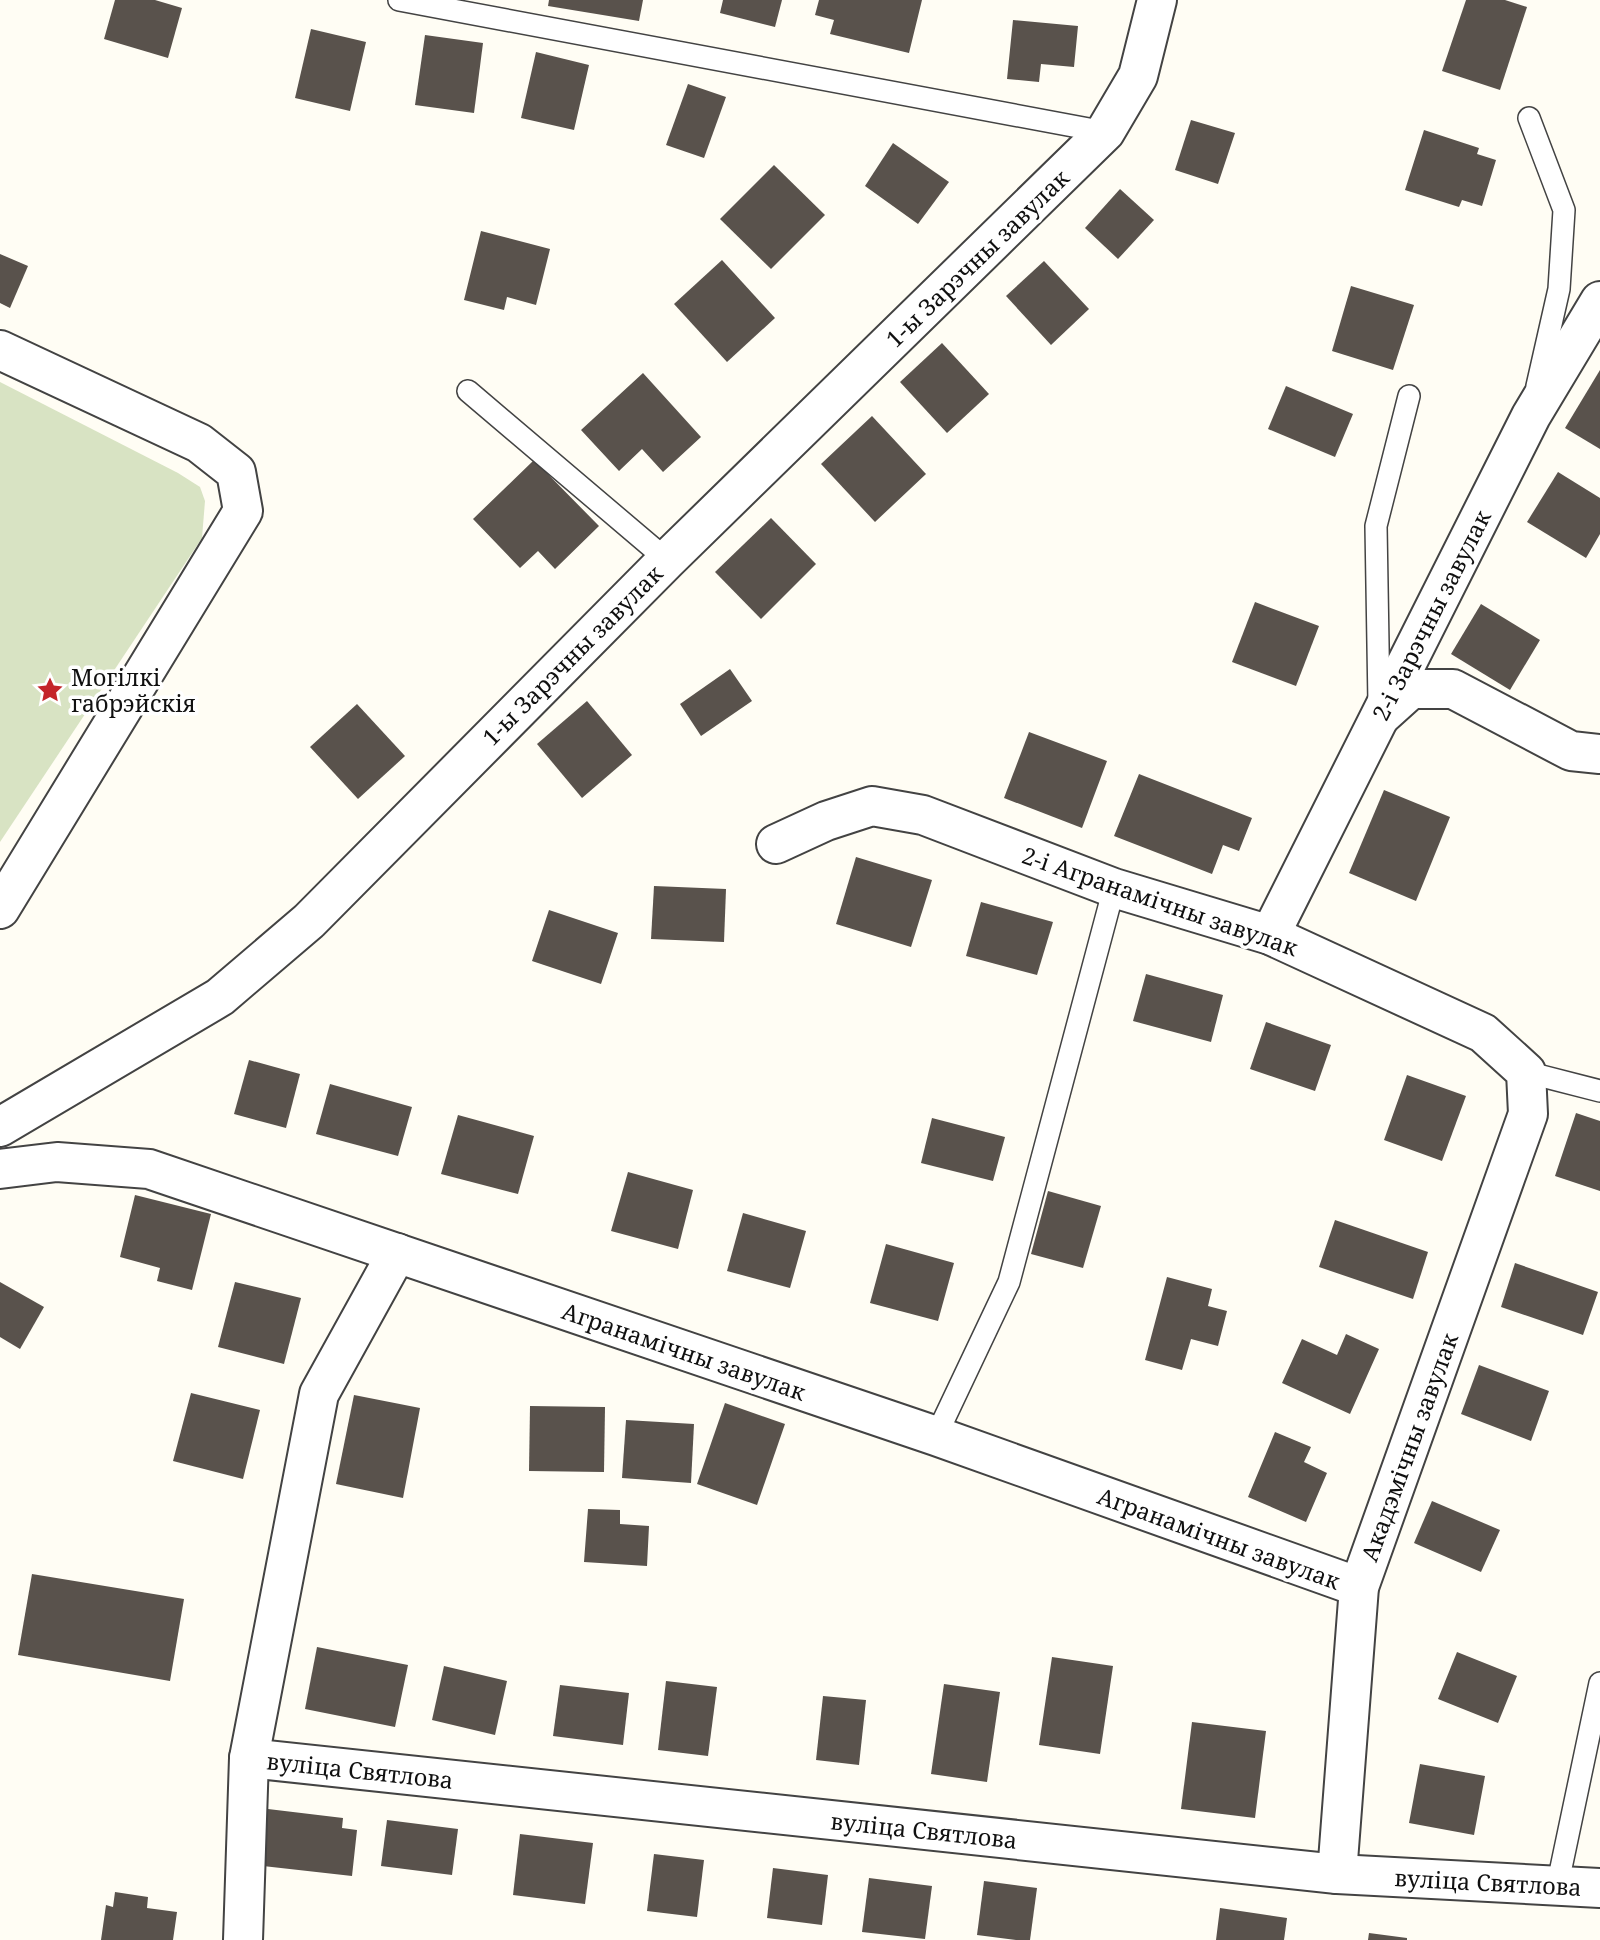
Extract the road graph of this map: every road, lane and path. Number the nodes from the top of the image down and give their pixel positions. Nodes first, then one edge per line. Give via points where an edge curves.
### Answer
1 (398, 0) edge
2 (1157, 0) edge
3 (1528, 118) dead end
4 (1105, 132) junction
5 (1600, 301) edge
6 (0, 350) edge
7 (468, 391) dead end
8 (1409, 396) dead end
9 (1531, 416) junction
10 (667, 560) junction
11 (1379, 718) junction
12 (1600, 754) edge
13 (776, 844) dead end
14 (1114, 888) junction
15 (0, 909) edge
16 (1270, 935) junction
17 (1526, 1072) junction
18 (1600, 1091) edge
19 (0, 1127) edge
20 (0, 1169) edge
21 (397, 1253) junction
22 (936, 1436) junction
23 (1359, 1587) junction
24 (1600, 1683) edge
25 (249, 1758) junction
26 (1337, 1874) junction
27 (1557, 1886) junction
28 (1600, 1888) edge
29 (243, 1940) edge

1 - 4 lane
2 - 4 street, 1-ы Зарэчны завулак via 1138,76
3 - 9 lane via 1564,210 1559,289
4 - 10 street, 1-ы Зарэчны завулак
5 - 9 street, 2-і Зарэчны завулак
6 - 15 street via 200,443 236,472 243,511
7 - 10 lane
8 - 11 lane via 1376,526
9 - 11 street, 2-і Зарэчны завулак
10 - 19 street, 1-ы Зарэчны завулак via 309,921 220,997
11 - 12 street via 1411,689 1453,689 1571,751
11 - 16 street, 2-і Зарэчны завулак
13 - 14 street, 2-і Агранамічны завулак via 872,806 923,815
14 - 16 street, 2-і Агранамічны завулак
14 - 22 lane via 1009,1282
16 - 17 street, 2-і Агранамічны завулак via 1483,1033
17 - 18 lane
17 - 23 street, Акадэмічны завулак via 1528,1114
20 - 21 street, Агранамічны завулак via 57,1161 149,1169
21 - 22 street, Агранамічны завулак
21 - 25 street via 319,1394
22 - 23 street, Агранамічны завулак
23 - 26 street, Акадэмічны завулак
24 - 27 lane
25 - 26 street, вуліца Святлова
25 - 29 street
26 - 27 street, вуліца Святлова
27 - 28 street, вуліца Святлова

